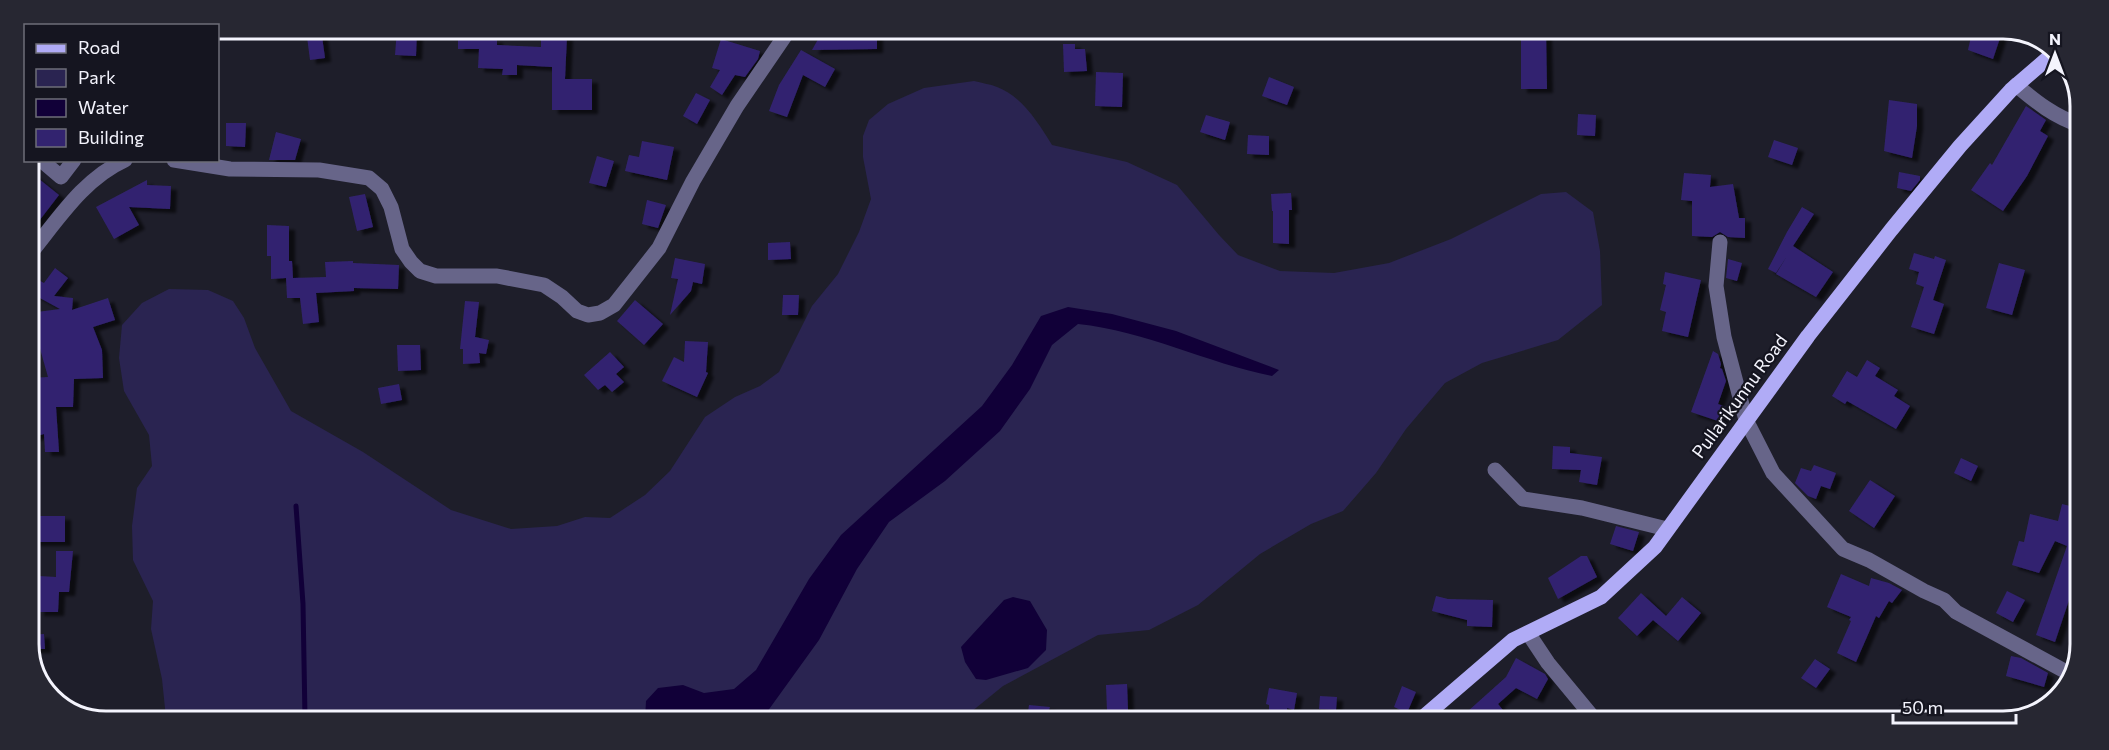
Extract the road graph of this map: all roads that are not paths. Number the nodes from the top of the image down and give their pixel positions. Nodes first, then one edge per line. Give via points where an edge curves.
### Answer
1 (783, 39) edge
2 (2049, 58) edge
3 (2016, 86) junction
4 (2070, 121) edge
5 (43, 162) edge
6 (72, 162) edge
7 (121, 162) edge
8 (186, 162) edge
9 (1720, 242) dead end
10 (39, 243) edge
11 (1746, 420) junction
12 (1495, 471) dead end
13 (1667, 529) junction
14 (1528, 633) junction
15 (2064, 671) edge
16 (1431, 711) edge
17 (1588, 711) edge

1 - 8 street via 737,106 658,248 614,305 600,313 588,315 577,311 544,285 497,276 436,276 420,271 402,249 382,189 369,178 319,170 230,169
2 - 3 main road, Pullarikunnu Road
3 - 4 street
3 - 11 main road, Pullarikunnu Road via 1891,230
5 - 6 street via 61,177
7 - 10 street via 100,174 81,192
9 - 11 street via 1716,286 1724,337
11 - 13 main road, Pullarikunnu Road
11 - 15 street via 1773,473 1843,549 1944,600 1956,612
12 - 13 street via 1523,499 1582,508
13 - 14 main road, Pullarikunnu Road via 1655,547 1600,597
14 - 16 main road, Pullarikunnu Road via 1513,640
14 - 17 street

